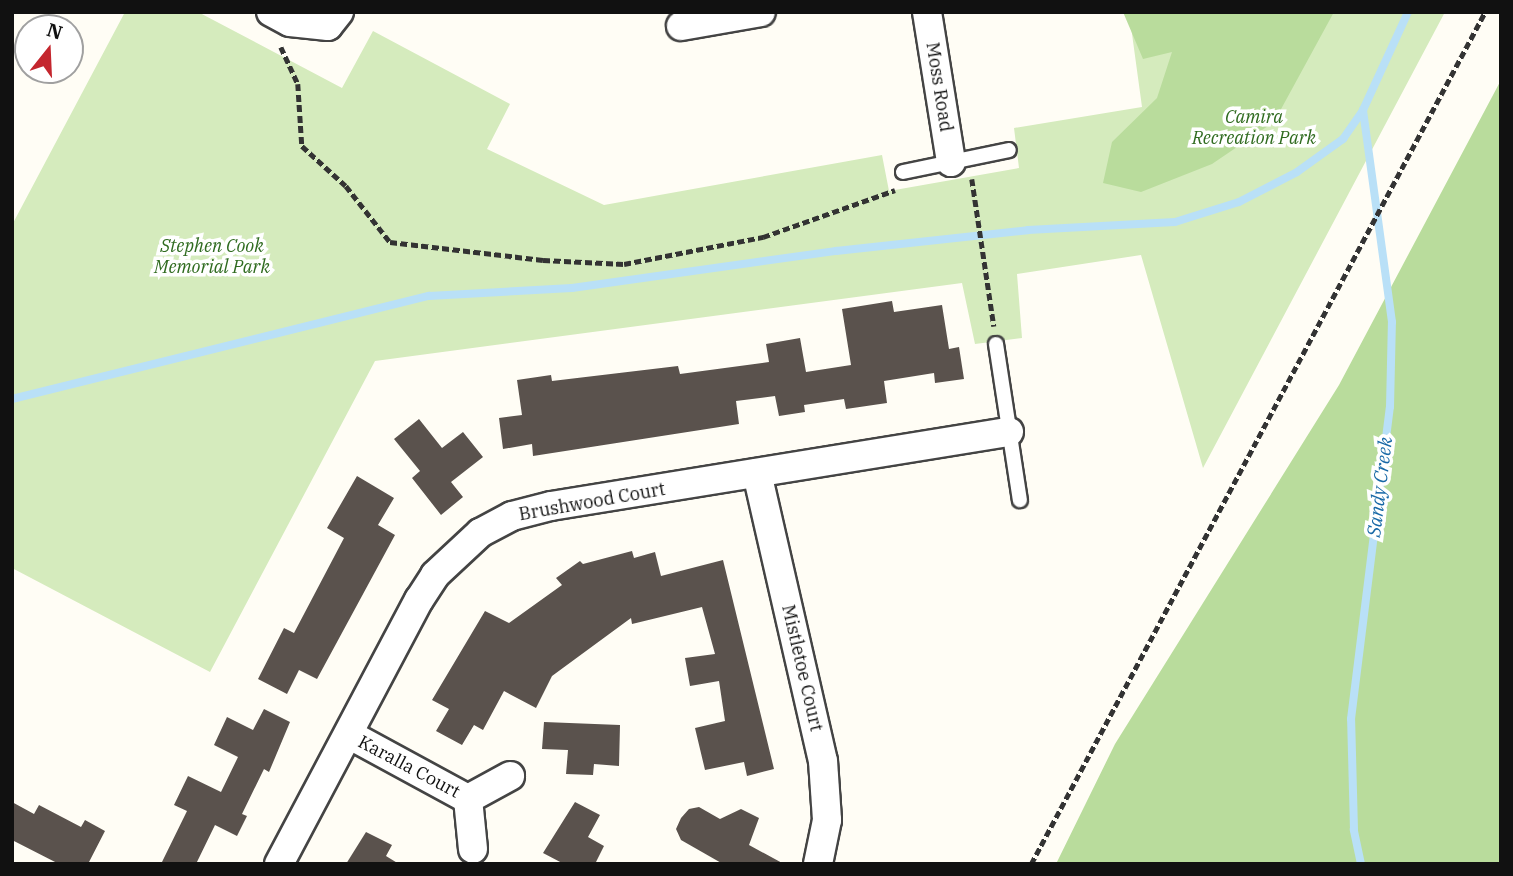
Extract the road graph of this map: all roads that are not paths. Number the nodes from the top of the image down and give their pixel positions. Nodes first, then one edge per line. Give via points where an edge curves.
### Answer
1 (761, 12) edge
2 (927, 12) edge
3 (732, 15) edge
4 (281, 17) edge
5 (334, 19) edge
6 (681, 26) dead end
7 (1009, 150) dead end
8 (960, 171) junction
9 (903, 172) dead end
10 (996, 344) road end
11 (1009, 432) junction
12 (757, 473) junction
13 (1020, 500) dead end
14 (350, 735) junction
15 (510, 776) dead end
16 (468, 799) junction
17 (472, 849) dead end
18 (279, 864) edge
19 (818, 864) edge

1 - 3 street
2 - 8 street, Moss Road
3 - 6 street
4 - 5 street
7 - 8 lane
8 - 9 lane
10 - 11 lane
11 - 12 street, Brushwood Court
11 - 13 lane
12 - 14 street, Brushwood Court via 551,506 512,516 481,533 435,575
12 - 19 street, Mistletoe Court via 823,761 827,820
14 - 16 street, Karalla Court
14 - 18 street, Brushwood Court
15 - 16 street, Karalla Court
16 - 17 street, Karalla Court

